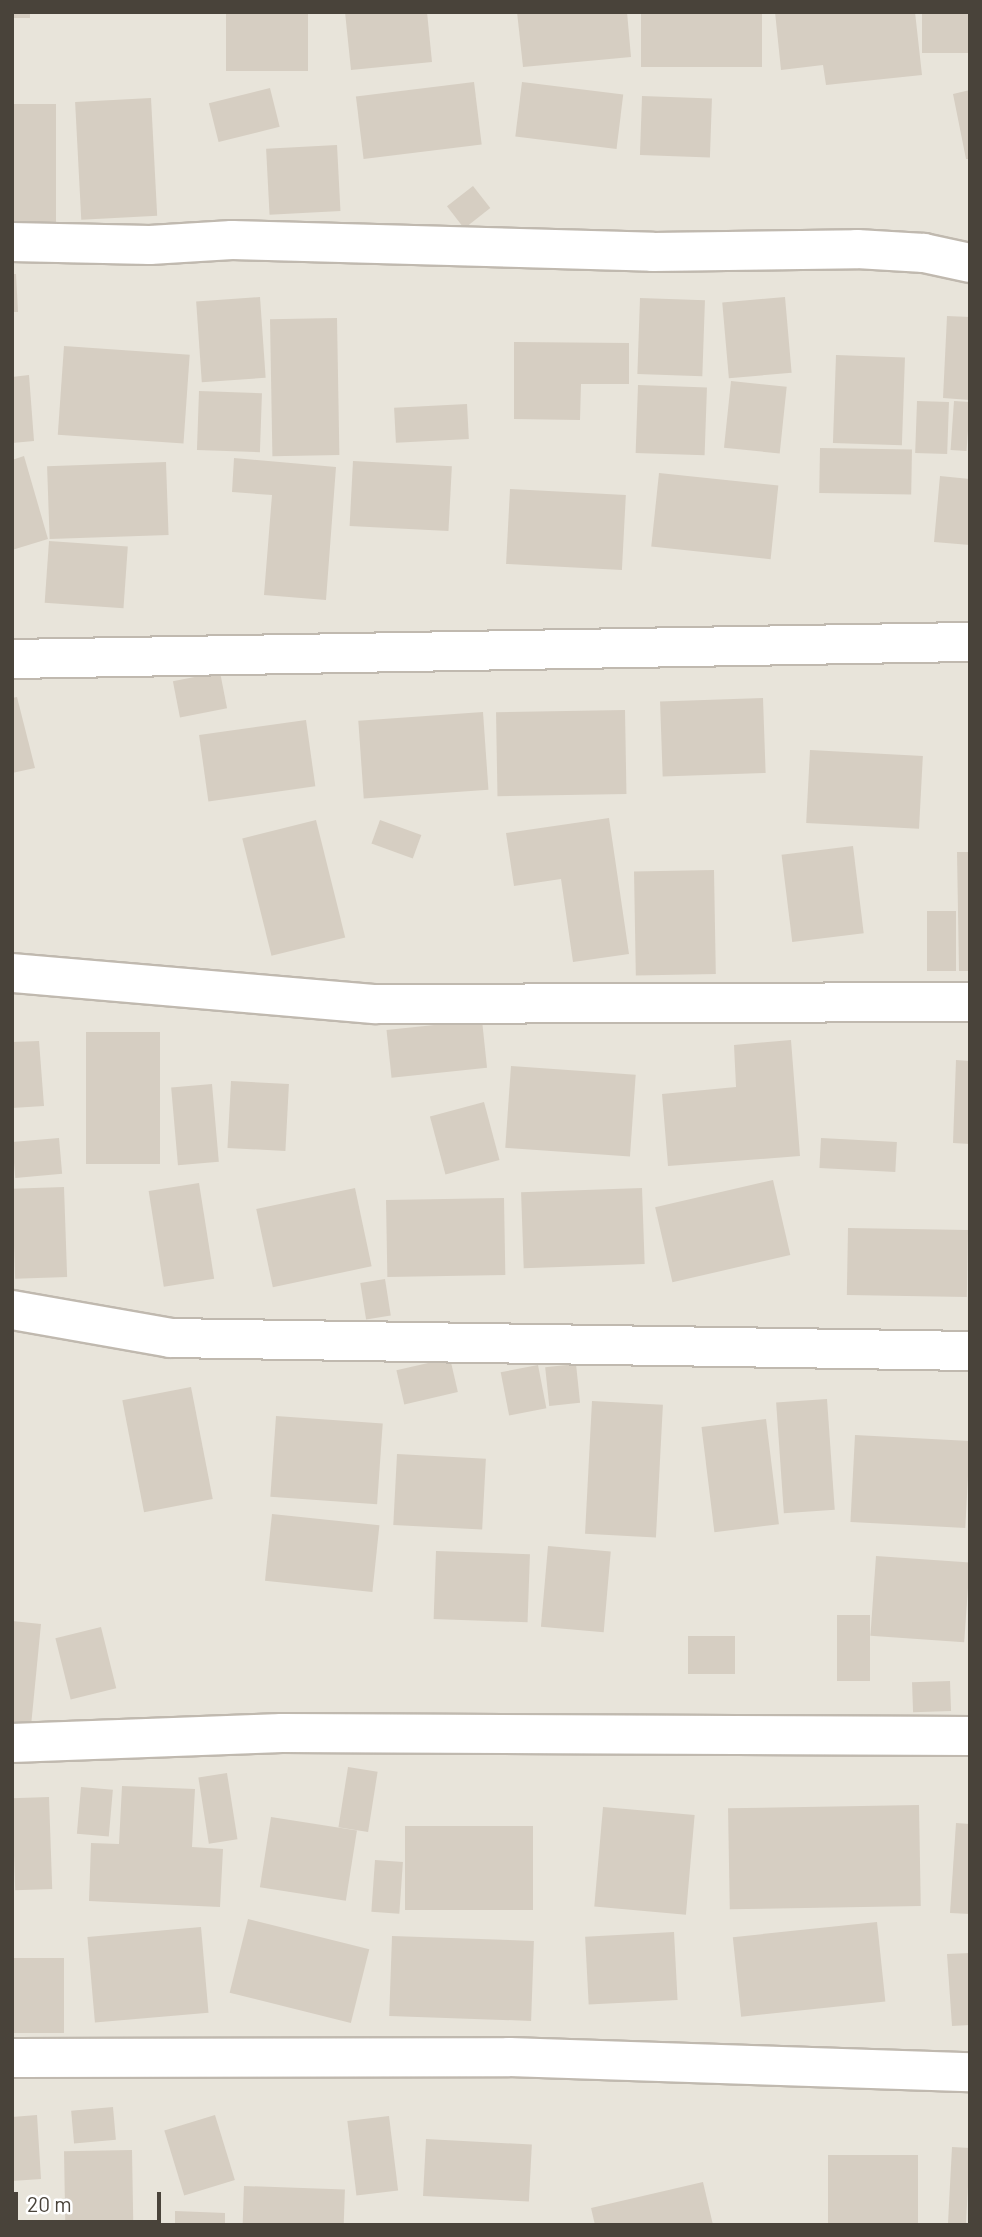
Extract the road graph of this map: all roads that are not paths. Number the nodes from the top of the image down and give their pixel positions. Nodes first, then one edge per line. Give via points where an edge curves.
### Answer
1 (12, 242) edge
2 (970, 263) edge
3 (970, 642) edge
4 (12, 659) edge
5 (12, 973) edge
6 (970, 1002) edge
7 (12, 1310) edge
8 (970, 1351) edge
9 (970, 1736) edge
10 (12, 1743) edge
11 (12, 2058) edge
12 (970, 2072) edge

1 - 2 street via 150,245 232,240 653,252 857,249 925,253
3 - 4 street
5 - 6 street via 375,1004
7 - 8 street via 170,1338
9 - 10 street via 282,1732
11 - 12 street via 509,2057

